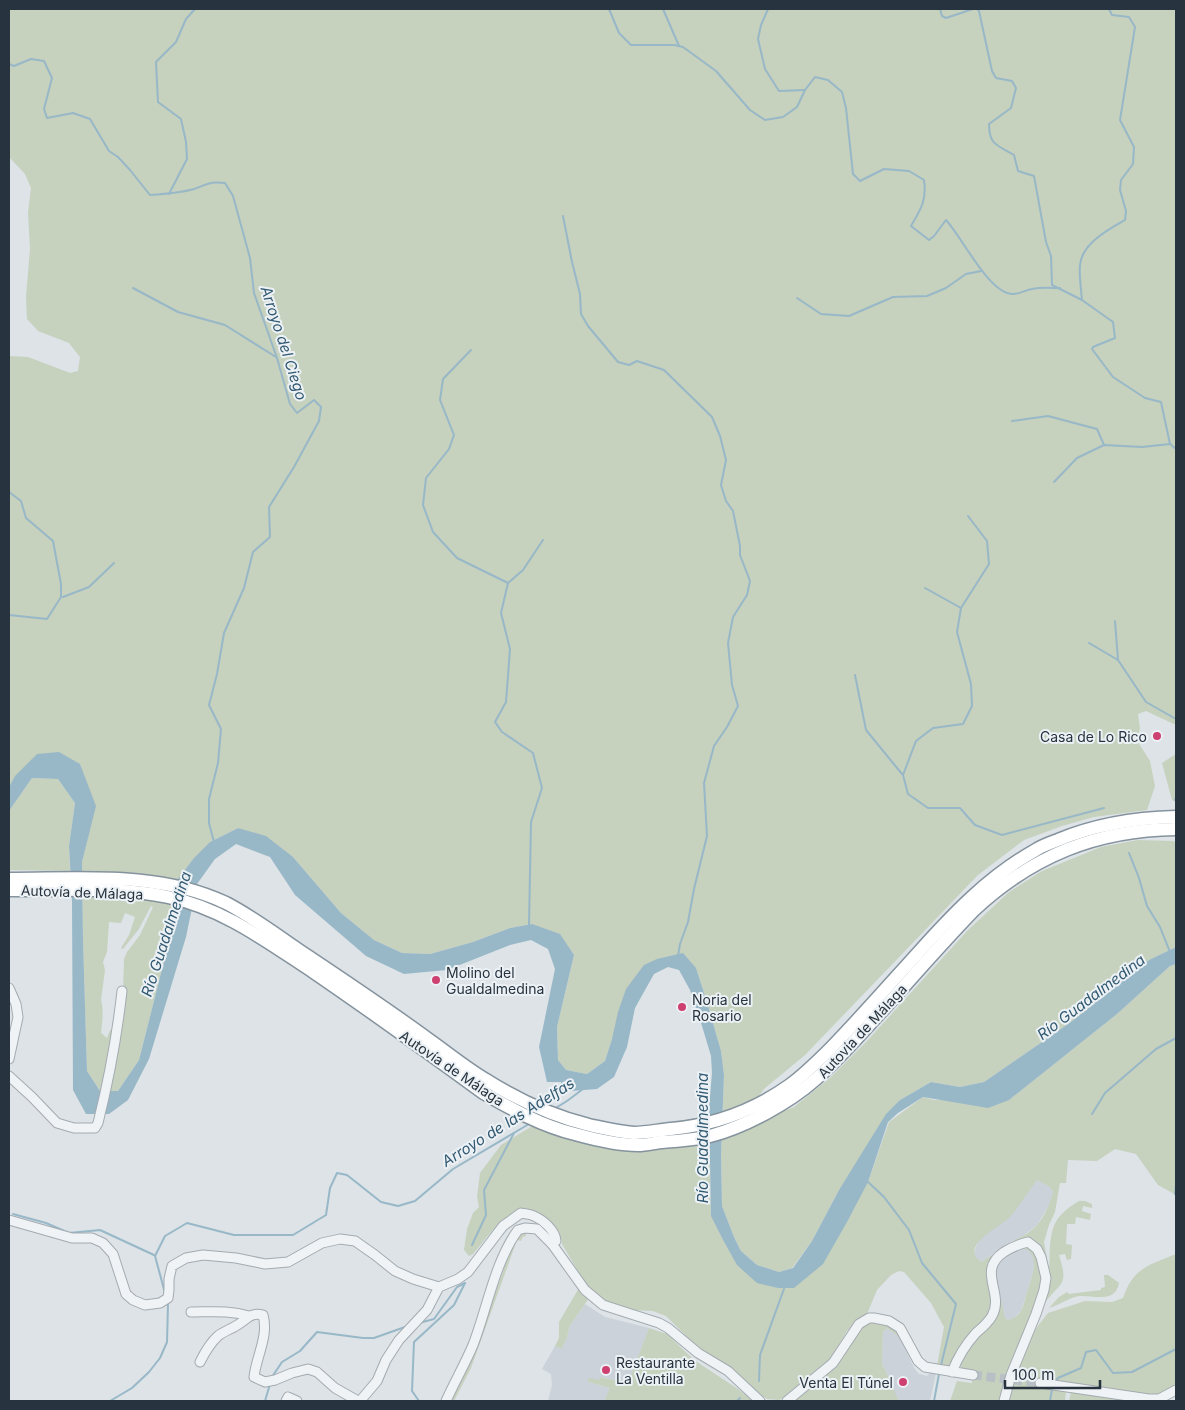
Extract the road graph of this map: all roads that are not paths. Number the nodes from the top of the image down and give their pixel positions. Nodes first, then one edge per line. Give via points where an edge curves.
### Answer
1 (1176, 817) edge
2 (1176, 828) edge
3 (9, 878) edge
4 (48, 885) junction
5 (9, 890) edge
6 (9, 988) edge
7 (122, 991) dead end
8 (9, 1059) edge
9 (9, 1076) edge
10 (763, 1108) junction
11 (9, 1220) edge
12 (552, 1244) junction
13 (439, 1287) junction
14 (190, 1312) dead end
15 (249, 1316) junction
16 (200, 1362) dead end
17 (952, 1372) junction
18 (973, 1375) tunnel mouth
19 (1040, 1384) tunnel mouth
20 (1176, 1390) edge
21 (286, 1401) edge
22 (297, 1401) edge
23 (359, 1401) edge
24 (446, 1401) edge
25 (760, 1401) edge
26 (787, 1401) edge
27 (1004, 1401) edge

1 - 10 highway, Autovía de Málaga via 1118,822 1094,828 1035,849 1004,869 957,910 824,1055
2 - 10 highway, Autovía de Málaga via 1099,838 1070,847 1012,878 964,920 816,1080 792,1098
3 - 4 highway, Autovía de Málaga
4 - 5 highway, Autovía de Málaga
4 - 10 highway, Autovía de Málaga via 170,885 203,895 223,909 259,923 339,977 485,1086 601,1134 665,1136
6 - 8 street via 18,1017
7 - 9 street via 110,1074 95,1128 74,1128 57,1123
11 - 13 street via 72,1238 92,1238 103,1243 113,1254 126,1294 145,1305 168,1298 172,1266 186,1258 203,1255 265,1264 288,1262 322,1243 340,1239 355,1240 395,1271
12 - 13 street via 556,1241 555,1236 546,1224 533,1215 521,1213 503,1226 468,1272
12 - 24 street via 537,1229 518,1230 511,1240 473,1345
12 - 25 street via 585,1290 603,1304 668,1328 698,1353 728,1371
13 - 23 street via 427,1310 399,1340 377,1380
14 - 15 street via 225,1311
15 - 16 street via 219,1336
15 - 23 street via 263,1316 265,1323 254,1377 270,1381 308,1369
17 - 18 street
17 - 26 street via 926,1367 918,1361 900,1328 889,1321 869,1318 859,1324 833,1364
17 - 27 street via 964,1347 995,1310 991,1274 994,1261 1011,1247 1028,1242 1041,1256 1046,1278
19 - 20 street via 1149,1399 1159,1399
21 - 22 street via 288,1397

